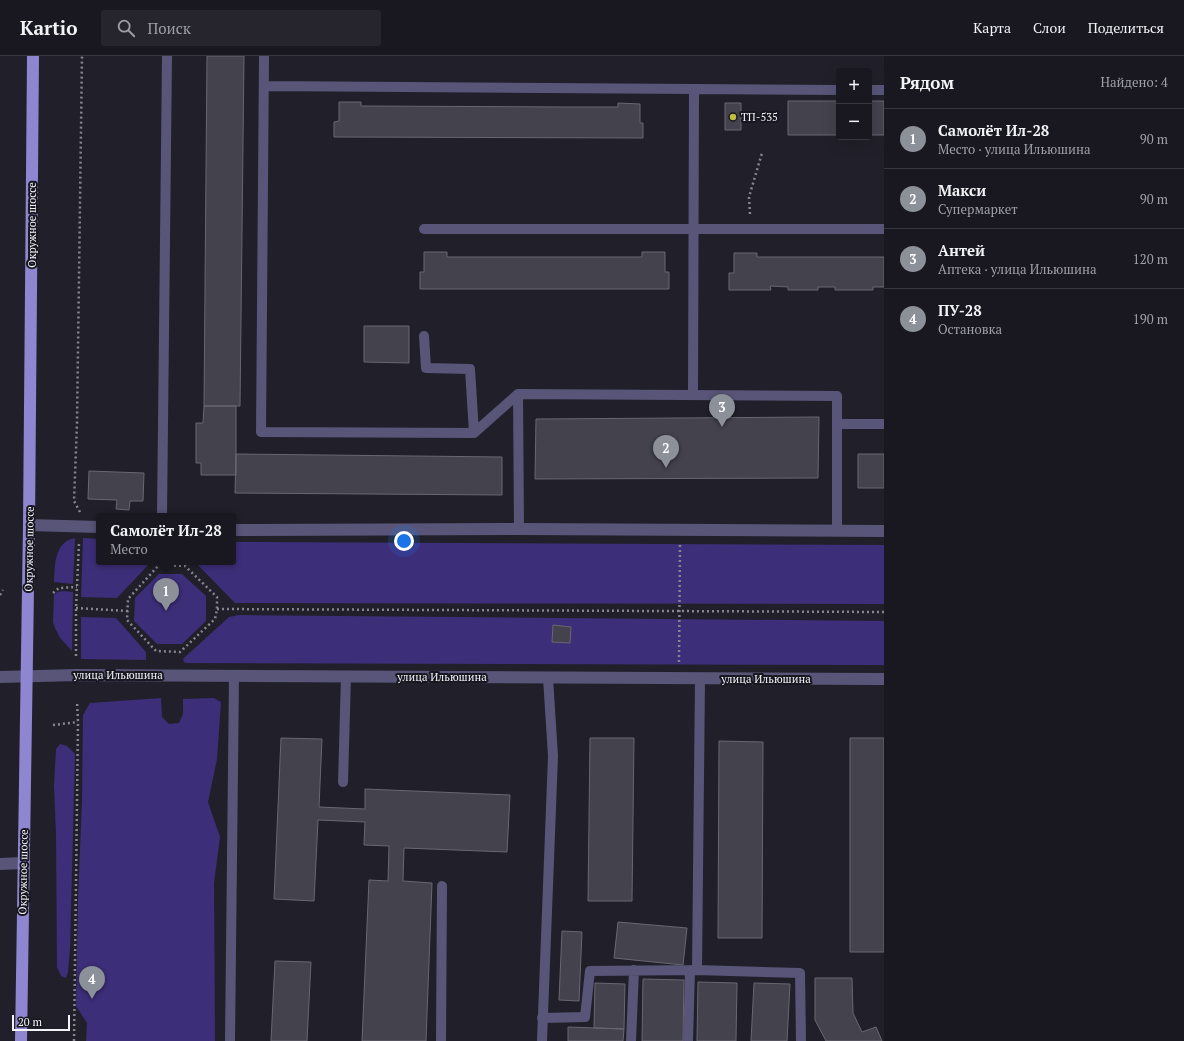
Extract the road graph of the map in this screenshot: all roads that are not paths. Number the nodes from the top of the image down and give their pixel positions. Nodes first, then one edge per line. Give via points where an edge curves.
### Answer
1 (33, 56) edge
2 (167, 56) edge
3 (264, 56) edge
4 (264, 86) junction
5 (694, 89) junction
6 (836, 90) edge
7 (872, 90) edge
8 (884, 90) edge
9 (693, 228) junction
10 (424, 229) dead end
11 (884, 230) edge
12 (424, 336) dead end
13 (518, 394) junction
14 (693, 394) junction
15 (838, 424) junction
16 (884, 424) edge
17 (474, 433) junction
18 (162, 513) edge
19 (29, 525) junction
20 (96, 527) edge
21 (519, 529) junction
22 (236, 530) edge
23 (837, 531) junction
24 (884, 531) edge
25 (27, 675) junction
26 (234, 676) junction
27 (346, 676) junction
28 (0, 677) edge
29 (548, 678) junction
30 (700, 678) junction
31 (884, 679) edge
32 (343, 782) dead end
33 (23, 863) junction
34 (0, 864) edge
35 (442, 886) dead end
36 (634, 970) junction
37 (693, 970) junction
38 (542, 1018) junction
39 (21, 1041) edge
40 (230, 1041) edge
41 (441, 1041) edge
42 (542, 1041) edge
43 (631, 1041) edge
44 (688, 1041) edge
45 (801, 1041) edge

1 - 19 main road, Окружное шоссе
2 - 18 lane
3 - 4 lane
4 - 5 lane
4 - 17 lane via 261,432
5 - 6 lane
5 - 9 lane
7 - 8 lane
9 - 10 lane
9 - 11 lane
9 - 14 lane
12 - 17 lane via 426,368 470,369
13 - 14 lane
13 - 17 lane
13 - 21 lane
14 - 15 lane via 837,396
15 - 16 lane
15 - 23 lane
19 - 20 street
19 - 25 main road, Окружное шоссе
21 - 22 street
21 - 23 street
23 - 24 street
25 - 26 street, улица Ильюшина
25 - 28 street, улица Ильюшина
25 - 33 main road, Окружное шоссе
26 - 27 street, улица Ильюшина
26 - 40 lane
27 - 29 street, улица Ильюшина
27 - 32 lane
29 - 30 street, улица Ильюшина
29 - 38 lane via 553,756
30 - 31 street, улица Ильюшина
30 - 37 lane
33 - 34 street
33 - 39 main road, Окружное шоссе
35 - 41 lane
36 - 37 lane
36 - 38 lane via 590,971 585,1017
36 - 43 lane
37 - 44 lane
37 - 45 lane via 800,974
38 - 42 lane

